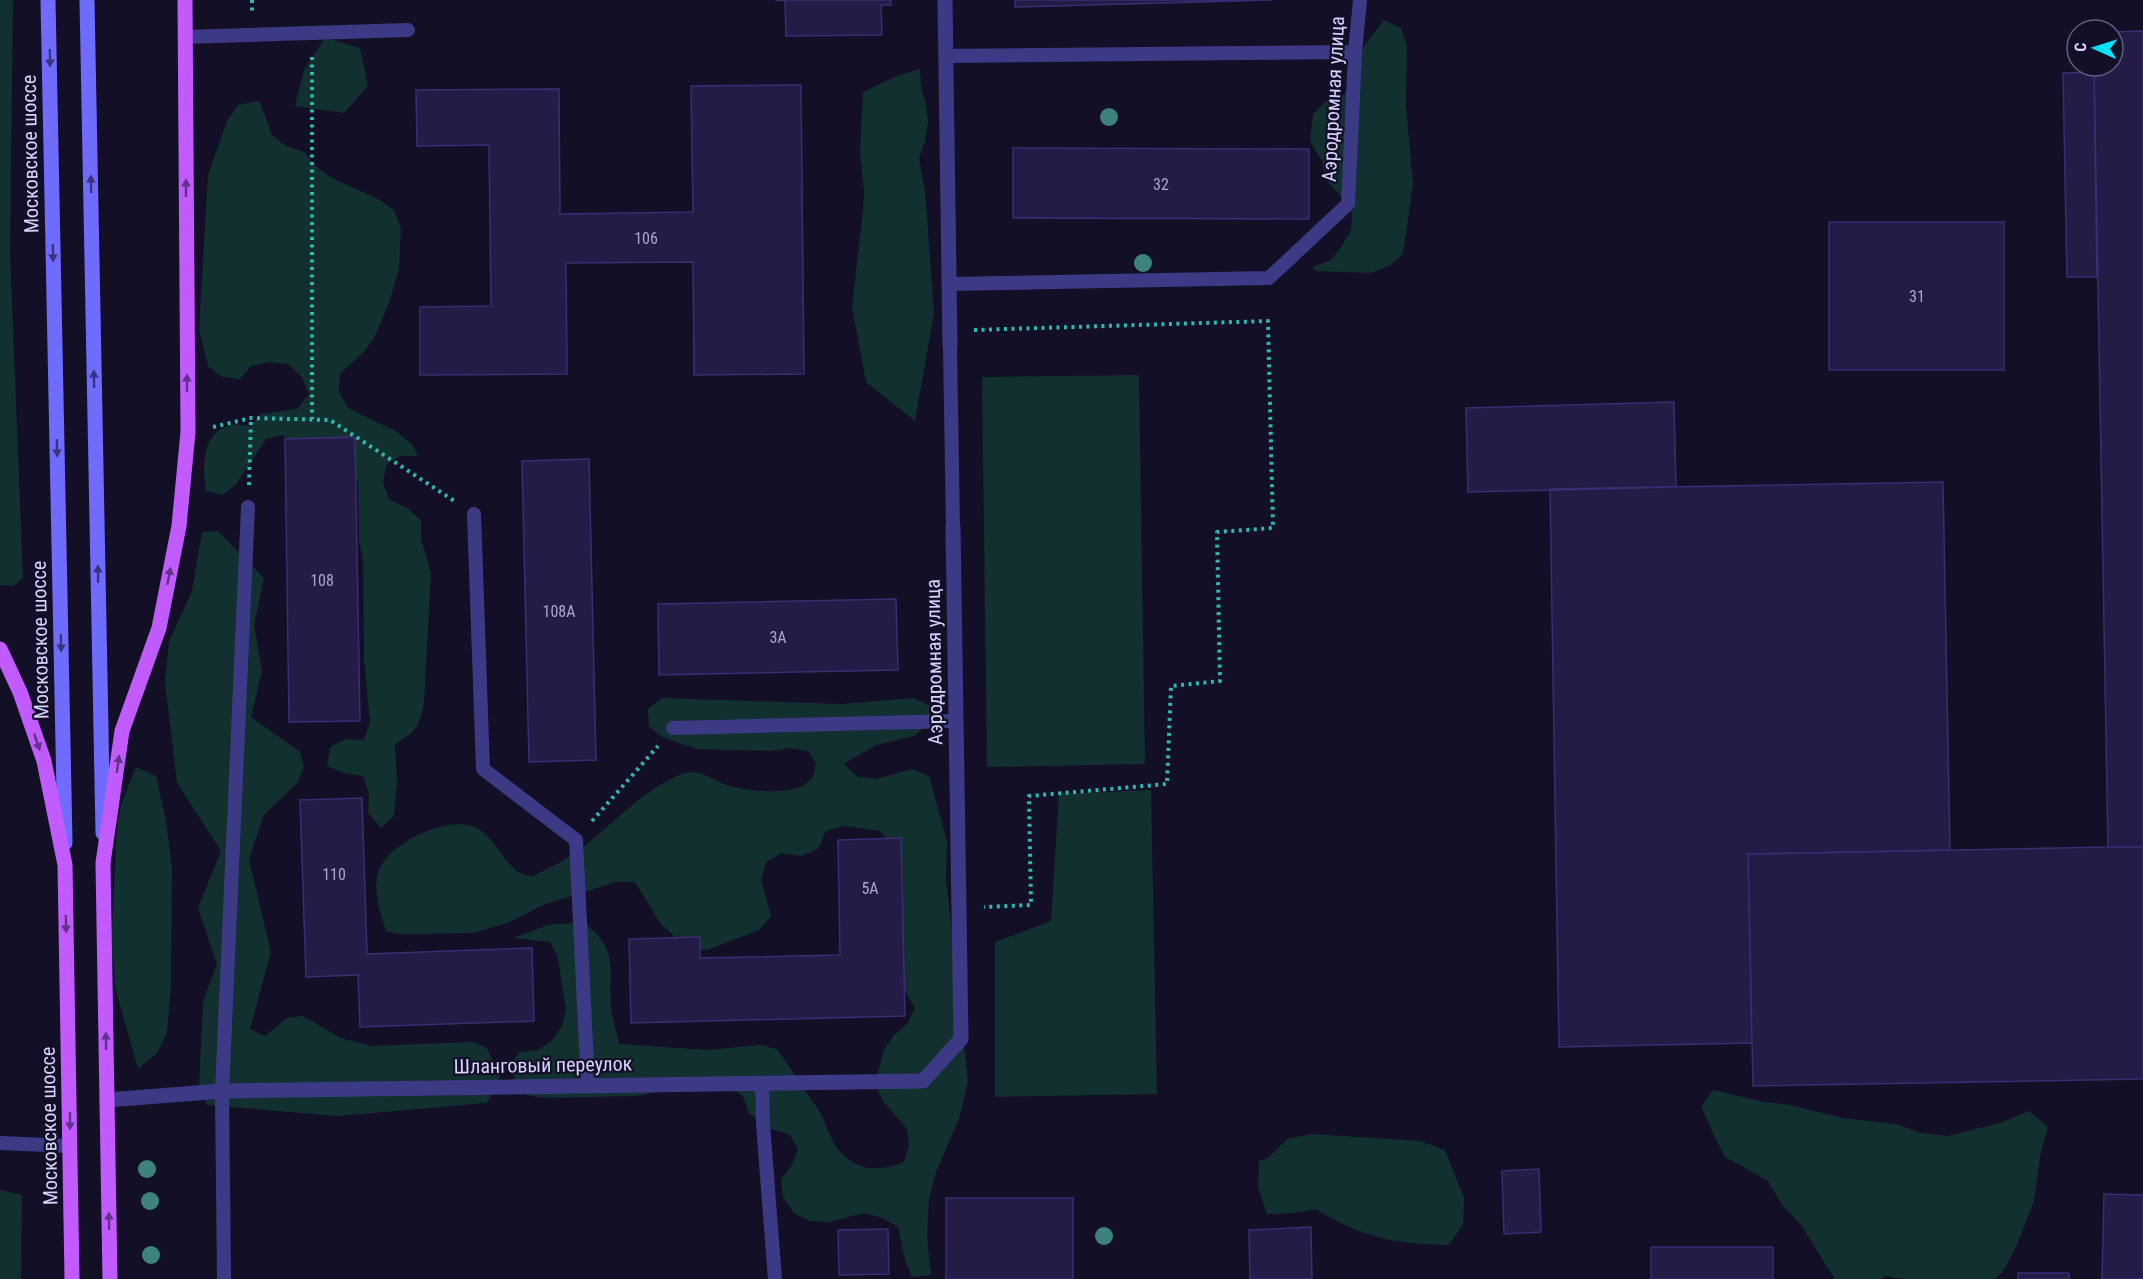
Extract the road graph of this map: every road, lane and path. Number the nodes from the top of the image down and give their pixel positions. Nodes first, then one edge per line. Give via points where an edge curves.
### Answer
1 (48, 0) edge
2 (87, 0) edge
3 (185, 0) edge
4 (945, 0) edge
5 (1359, 0) edge
6 (408, 30) dead end
7 (312, 32) junction
8 (185, 37) junction
9 (1355, 52) junction
10 (946, 57) junction
11 (949, 284) junction
12 (950, 330) junction
13 (950, 347) joint
14 (251, 418) junction
15 (312, 419) junction
16 (188, 432) junction
17 (248, 507) joint
18 (474, 514) joint
19 (953, 526) joint
20 (0, 649) edge
21 (956, 722) junction
22 (673, 728) joint
23 (576, 840) junction
24 (103, 863) junction
25 (65, 865) junction
26 (959, 908) junction
27 (961, 1039) joint
28 (762, 1083) junction
29 (588, 1086) junction
30 (222, 1091) junction
31 (107, 1100) junction
32 (0, 1143) edge
33 (70, 1146) junction
34 (72, 1279) edge
35 (110, 1279) edge
36 (224, 1279) edge
37 (775, 1279) edge

1 -> 25 main road, Московское шоссе
24 -> 2 main road
3 - 8 main road
4 - 10 street, Аэродромная улица
5 - 9 lane, Аэродромная улица
6 - 7 lane
7 - 8 lane
7 - 15 path
16 -> 8 main road
9 - 10 lane
9 - 11 lane, Аэродромная улица via 1348,204 1269,278
10 - 11 street, Аэродромная улица
11 - 12 street, Аэродромная улица
12 - 13 street, Аэродромная улица
12 - 26 path via 1268,321 1273,528 1217,532 1220,681 1171,686 1167,784 1029,796 1031,905
13 - 19 lane, Аэродромная улица
14 - 15 path
14 - 16 path
14 - 17 path
15 - 18 path via 330,420
24 -> 16 main road via 122,731 162,617 179,526
17 - 30 lane
18 - 23 lane via 483,769
19 - 21 street, Аэродромная улица
20 -> 25 main road via 44,761
21 - 22 lane
21 - 26 street, Аэродромная улица
22 - 23 path
23 - 29 lane
31 -> 24 main road
25 -> 33 main road, Московское шоссе
26 - 27 street, Аэродромная улица
27 - 28 street, Шланговый переулок via 923,1081
28 - 29 street, Шланговый переулок
28 - 37 lane
29 - 30 street, Шланговый переулок
30 - 31 street, Шланговый переулок
30 - 36 lane
35 -> 31 main road
32 - 33 lane
33 - 34 main road, Московское шоссе

